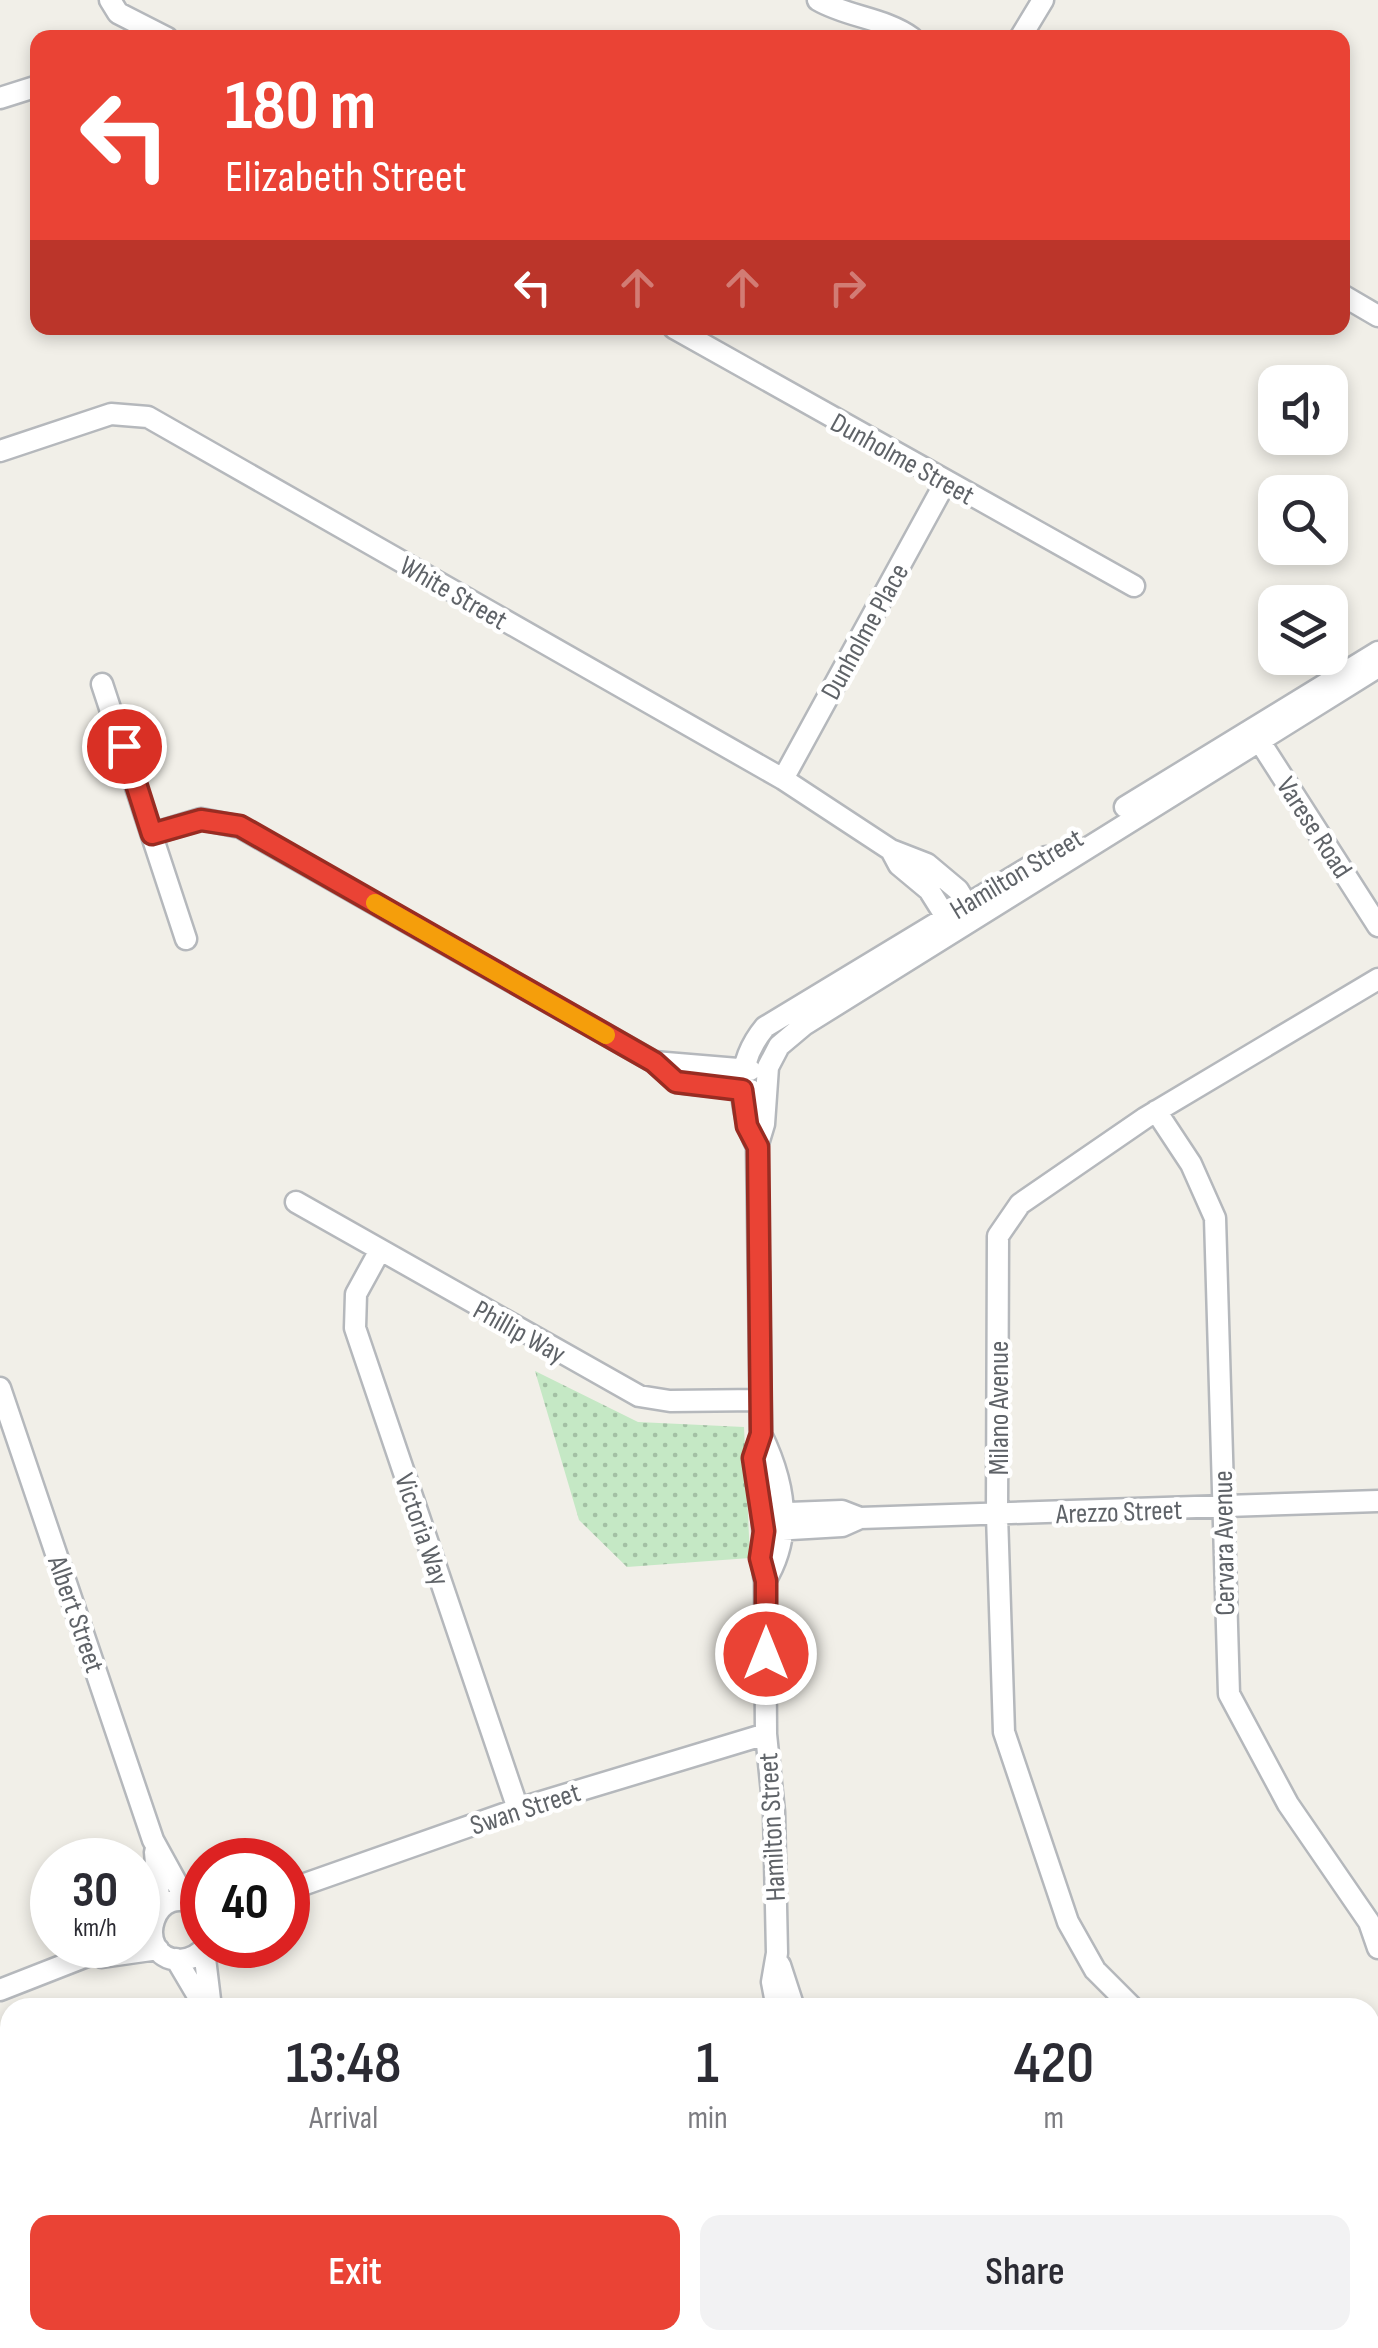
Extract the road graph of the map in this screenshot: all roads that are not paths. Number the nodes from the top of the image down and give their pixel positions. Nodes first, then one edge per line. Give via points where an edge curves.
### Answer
1 (110, 0) edge
2 (818, 0) edge
3 (1043, 0) edge
4 (843, 14) junction
5 (148, 30) edge
6 (858, 30) edge
7 (899, 30) edge
8 (1025, 30) edge
9 (30, 89) edge
10 (0, 98) edge
11 (1350, 300) edge
12 (1378, 316) edge
13 (686, 335) edge
14 (0, 452) edge
15 (945, 483) junction
16 (1134, 586) dead end
17 (1378, 652) edge
18 (1378, 668) edge
19 (102, 684) dead end
20 (1256, 735) junction
21 (783, 779) junction
22 (152, 834) junction
23 (891, 850) junction
24 (970, 911) junction
25 (950, 923) junction
26 (1378, 926) edge
27 (186, 939) dead end
28 (1378, 979) edge
29 (654, 1062) junction
30 (742, 1066) junction
31 (765, 1086) junction
32 (742, 1090) junction
33 (1156, 1111) junction
34 (758, 1147) junction
35 (296, 1202) dead end
36 (378, 1252) junction
37 (0, 1388) edge
38 (760, 1400) junction
39 (1378, 1501) edge
40 (1222, 1508) junction
41 (998, 1516) junction
42 (774, 1521) junction
43 (766, 1734) junction
44 (518, 1809) junction
45 (153, 1838) edge
46 (160, 1849) edge
47 (180, 1879) edge
48 (310, 1882) edge
49 (160, 1941) edge
50 (1378, 1948) edge
51 (777, 1953) junction
52 (160, 1954) edge
53 (167, 1954) junction
54 (180, 1957) edge
55 (62, 1968) edge
56 (206, 1968) edge
57 (0, 1990) edge
58 (200, 1998) edge
59 (208, 1998) edge
60 (775, 1998) edge
61 (791, 1998) edge
62 (1123, 1998) edge

1 - 5 street via 118,13
2 - 4 street
3 - 8 street
4 - 6 street
4 - 7 street
9 - 10 street
11 - 12 street
13 - 15 street, Dunholme Street
14 - 21 street, White Street via 111,414 148,417
15 - 16 street, Dunholme Street
15 - 21 street, Dunholme Place
17 - 20 street, Hamilton Street
18 - 20 street, Hamilton Street
19 - 22 street
20 - 24 street, Hamilton Street
20 - 26 street, Varese Road
21 - 23 street, White Street
22 - 27 street
22 - 29 street via 201,820 240,826
23 - 24 street, White Street via 936,871
23 - 25 street, White Street
24 - 25 street, Hamilton Street
25 - 30 street, Hamilton Street via 778,1016 753,1042
25 - 31 street, Hamilton Street via 790,1035 771,1058
28 - 33 street, Milano Avenue
29 - 30 street
29 - 32 street via 676,1082
30 - 31 street
30 - 32 street, Hamilton Street
31 - 32 street
31 - 34 street, Hamilton Street
32 - 34 street, Hamilton Street
33 - 40 street, Cervara Avenue via 1191,1164 1215,1218
33 - 41 street, Milano Avenue via 1020,1204 998,1236
34 - 38 street, Hamilton Street
35 - 36 street, Phillip Way
36 - 38 street, Phillip Way via 639,1396
36 - 44 street, Victoria Way via 356,1294 355,1328
37 - 45 street, Albert Street
38 - 42 street, Hamilton Street via 761,1434 753,1458
39 - 40 street, Arezzo Street
40 - 41 street, Arezzo Street
40 - 50 street, Cervara Avenue via 1229,1694 1288,1804 1369,1922
41 - 42 street, Arezzo Street via 860,1518 842,1511
41 - 62 street, Milano Avenue via 1008,1749 1068,1922 1096,1970
42 - 43 street, Hamilton Street via 760,1558 766,1581
43 - 44 street, Swan Street
43 - 51 street, Hamilton Street
44 - 48 street, Swan Street
46 - 47 street, Albert Street
49 - 53 street, Albert Street
51 - 60 street, Hamilton Street
51 - 61 street, Hamilton Street
52 - 53 street
53 - 54 street
53 - 58 street
55 - 57 street
56 - 59 street

